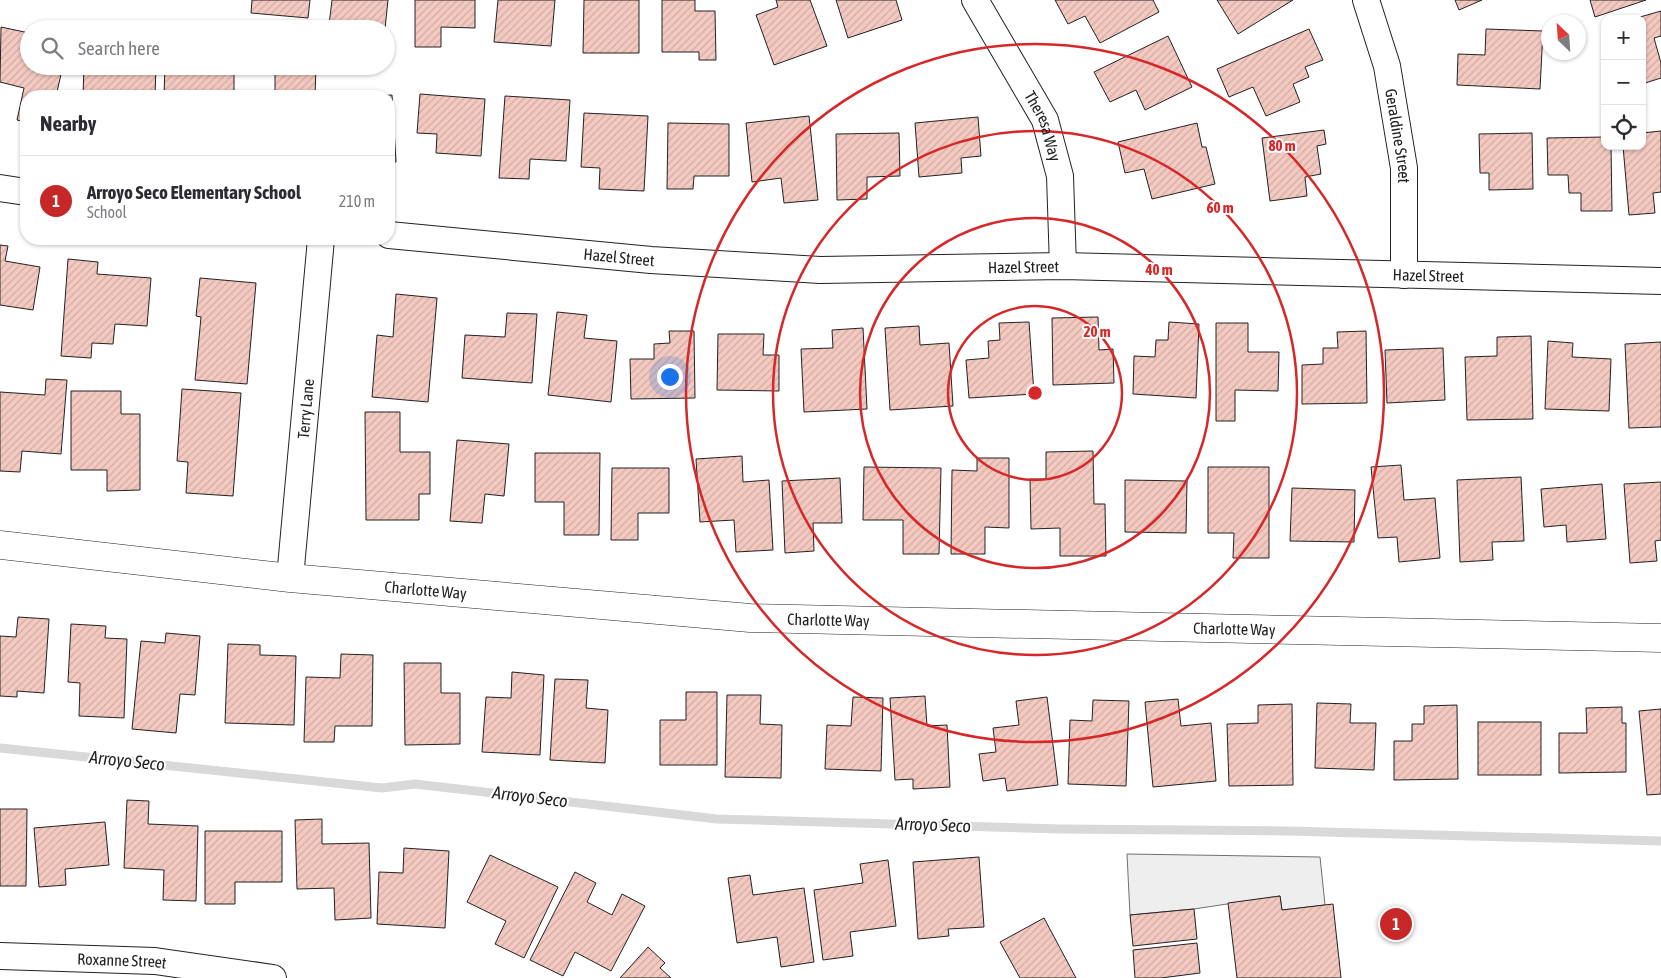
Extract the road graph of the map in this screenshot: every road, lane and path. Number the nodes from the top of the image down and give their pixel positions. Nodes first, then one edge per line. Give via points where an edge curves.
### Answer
1 (975, 0) edge
2 (1366, 0) edge
3 (0, 188) edge
4 (20, 191) edge
5 (395, 236) edge
6 (319, 245) edge
7 (1063, 266) junction
8 (1404, 275) junction
9 (1661, 281) edge
10 (0, 545) edge
11 (290, 578) junction
12 (1661, 638) edge
13 (0, 956) edge
14 (154, 970) edge
15 (273, 978) edge

1 - 7 street, Theresa Way via 1045,120 1060,176
2 - 8 street, Geraldine Street via 1387,66 1404,168
3 - 4 street
5 - 7 street, Hazel Street via 651,260 820,270
6 - 11 street, Terry Lane
7 - 8 street, Hazel Street
8 - 9 street, Hazel Street
10 - 11 street, Charlotte Way
11 - 12 street, Charlotte Way via 750,618
13 - 14 street, Roxanne Street
14 - 15 street, Roxanne Street

